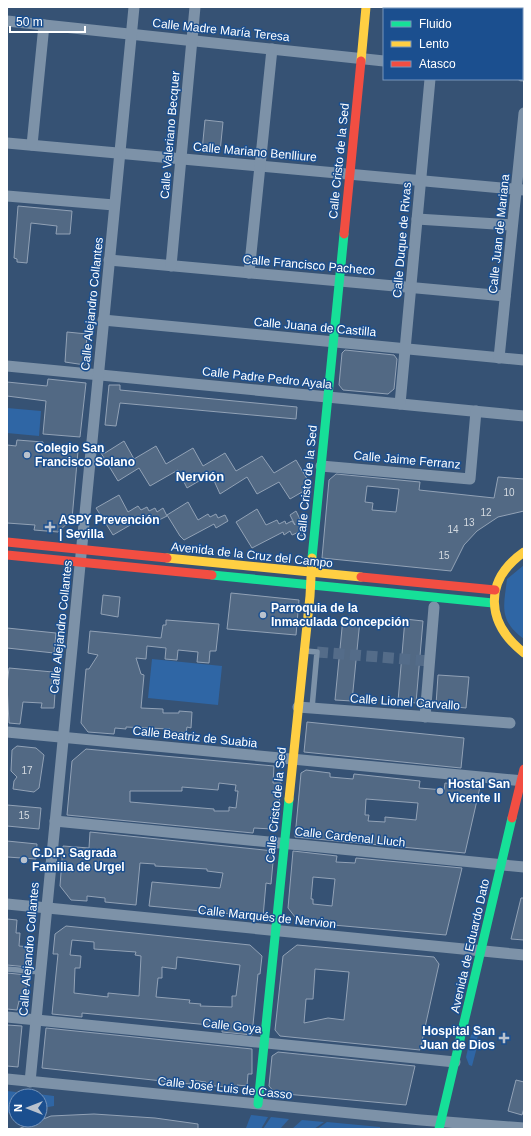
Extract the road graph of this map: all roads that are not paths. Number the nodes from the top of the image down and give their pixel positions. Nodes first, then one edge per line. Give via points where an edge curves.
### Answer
1 (134, 7) edge
2 (195, 7) edge
3 (366, 7) edge
4 (497, 7) edge
5 (508, 8) edge
6 (7, 21) edge
7 (44, 24) junction
8 (131, 34) junction
9 (192, 40) junction
10 (272, 49) junction
11 (361, 59) junction
12 (383, 61) edge
13 (430, 80) edge
14 (524, 113) edge
15 (7, 143) edge
16 (32, 145) junction
17 (120, 152) junction
18 (181, 158) junction
19 (260, 165) junction
20 (349, 174) junction
21 (421, 180) junction
22 (520, 190) edge
23 (7, 196) edge
24 (114, 205) junction
25 (417, 219) junction
26 (512, 226) junction
27 (109, 260) junction
28 (171, 266) junction
29 (249, 273) junction
30 (339, 281) junction
31 (411, 288) junction
32 (505, 296) junction
33 (103, 320) junction
34 (333, 342) junction
35 (405, 349) junction
36 (499, 358) junction
37 (524, 360) edge
38 (7, 366) edge
39 (98, 374) junction
40 (328, 397) junction
41 (400, 404) junction
42 (476, 411) junction
43 (524, 416) edge
44 (321, 466) junction
45 (7, 542) edge
46 (82, 550) junction
47 (524, 552) edge
48 (7, 555) edge
49 (80, 563) junction
50 (311, 572) junction
51 (311, 586) junction
52 (494, 590) junction
53 (493, 603) junction
54 (434, 607) dead end
55 (304, 651) junction
56 (524, 653) edge
57 (298, 707) junction
58 (312, 708) junction
59 (425, 717) junction
60 (510, 723) dead end
61 (7, 732) edge
62 (63, 737) junction
63 (293, 759) junction
64 (524, 769) edge
65 (523, 781) edge
66 (55, 821) junction
67 (284, 843) junction
68 (501, 864) junction
69 (524, 867) edge
70 (7, 904) edge
71 (46, 908) junction
72 (276, 931) junction
73 (481, 951) junction
74 (524, 954) edge
75 (7, 969) edge
76 (40, 972) junction
77 (7, 1017) edge
78 (36, 1020) junction
79 (264, 1042) junction
80 (455, 1062) junction
81 (7, 1079) edge
82 (30, 1082) junction
83 (258, 1104) junction
84 (440, 1125) edge
85 (524, 1128) edge

1 - 8 street, Calle Alejandro Collantes
2 - 9 street, Calle Valeriano Becquer
3 - 11 main road, Calle Cristo de la Sed
4 - 5 street
6 - 7 street, Calle Madre María Teresa
7 - 8 street, Calle Madre María Teresa
7 - 16 street
8 - 9 street, Calle Madre María Teresa
8 - 17 street, Calle Alejandro Collantes
9 - 10 street, Calle Madre María Teresa
9 - 18 street, Calle Valeriano Becquer
10 - 11 street, Calle Madre María Teresa
10 - 19 street
11 - 12 street, Calle Madre María Teresa
11 - 20 main road, Calle Cristo de la Sed
13 - 21 street, Calle Duque de Rivas
14 - 22 street, Calle Juan de Mariana
15 - 16 street, Calle Mariano Benlliure
16 - 17 street, Calle Mariano Benlliure
17 - 18 street, Calle Mariano Benlliure
17 - 24 street, Calle Alejandro Collantes
18 - 19 street, Calle Mariano Benlliure
18 - 28 street, Calle Valeriano Becquer
19 - 20 street, Calle Mariano Benlliure
19 - 29 street
20 - 21 street, Calle Mariano Benlliure
20 - 30 main road, Calle Cristo de la Sed
21 - 22 street, Calle Mariano Benlliure
21 - 25 street, Calle Duque de Rivas
22 - 26 street, Calle Juan de Mariana
23 - 24 street
24 - 27 street, Calle Alejandro Collantes
25 - 26 street
25 - 31 street, Calle Duque de Rivas
26 - 32 street, Calle Juan de Mariana
27 - 28 street, Calle Francisco Pacheco
27 - 33 street, Calle Alejandro Collantes
28 - 29 street, Calle Francisco Pacheco
29 - 30 street, Calle Francisco Pacheco
30 - 31 street, Calle Francisco Pacheco
30 - 34 main road, Calle Cristo de la Sed
31 - 32 street, Calle Francisco Pacheco
31 - 35 street, Calle Duque de Rivas
32 - 36 street, Calle Juan de Mariana
33 - 34 street, Calle Juana de Castilla
33 - 39 street, Calle Alejandro Collantes
34 - 35 street, Calle Juana de Castilla
34 - 40 main road, Calle Cristo de la Sed
35 - 36 street, Calle Juana de Castilla
35 - 41 street, Calle Duque de Rivas
36 - 37 street, Calle Juana de Castilla
38 - 39 street, Calle Padre Pedro Ayala
39 - 40 street, Calle Padre Pedro Ayala
39 - 46 street, Calle Alejandro Collantes
40 - 41 street, Calle Padre Pedro Ayala
40 - 44 main road, Calle Cristo de la Sed
41 - 42 street, Calle Padre Pedro Ayala
42 - 43 street, Calle Padre Pedro Ayala
42 - 44 street, Calle Jaime Ferranz via 470,479
44 - 50 main road, Calle Cristo de la Sed
45 - 46 main road, Avenida de la Cruz del Campo
46 - 49 street, Calle Alejandro Collantes
46 - 50 main road, Avenida de la Cruz del Campo
47 - 52 main road via 505,567
48 - 49 main road, Avenida de la Cruz del Campo
49 - 51 main road, Avenida de la Cruz del Campo
49 - 62 street, Calle Alejandro Collantes
50 - 51 main road, Calle Cristo de la Sed
50 - 52 main road, Avenida de la Cruz del Campo
51 - 53 main road, Avenida de la Cruz del Campo
51 - 55 main road, Calle Cristo de la Sed
52 - 53 main road
53 - 56 main road via 501,631 509,642
54 - 59 street
55 - 57 main road, Calle Cristo de la Sed
55 - 58 lane via 317,652
57 - 58 street, Calle Lionel Carvallo
57 - 63 main road, Calle Cristo de la Sed
58 - 59 street, Calle Lionel Carvallo
59 - 60 street, Calle Lionel Carvallo
61 - 62 street, Calle Beatriz de Suabia
62 - 63 street, Calle Beatriz de Suabia
62 - 66 street, Calle Alejandro Collantes
63 - 65 street, Calle Beatriz de Suabia
63 - 67 main road, Calle Cristo de la Sed
64 - 65 main road, Avenida de Eduardo Dato
65 - 68 main road, Avenida de Eduardo Dato
66 - 67 street, Calle Cardenal Lluch
66 - 71 street, Calle Alejandro Collantes
67 - 68 street, Calle Cardenal Lluch
67 - 72 main road, Calle Cristo de la Sed
68 - 69 street, Calle Cardenal Lluch
68 - 73 main road, Avenida de Eduardo Dato
70 - 71 street, Calle Marqués de Nervion
71 - 72 street, Calle Marqués de Nervion
71 - 76 street, Calle Alejandro Collantes
72 - 73 street, Calle Marqués de Nervion
72 - 79 main road, Calle Cristo de la Sed
73 - 74 street, Calle Marqués de Nervion
73 - 80 main road, Avenida de Eduardo Dato
75 - 76 lane
76 - 78 street, Calle Alejandro Collantes
77 - 78 street, Calle Goya
78 - 79 street, Calle Goya
78 - 82 street, Calle Alejandro Collantes
79 - 80 street, Calle Goya
79 - 83 main road, Calle Cristo de la Sed
80 - 84 main road, Avenida de Eduardo Dato
81 - 82 street, Calle José Luis de Casso
82 - 83 street, Calle José Luis de Casso
83 - 84 street, Calle José Luis de Casso
84 - 85 street, Calle José Luis de Casso

